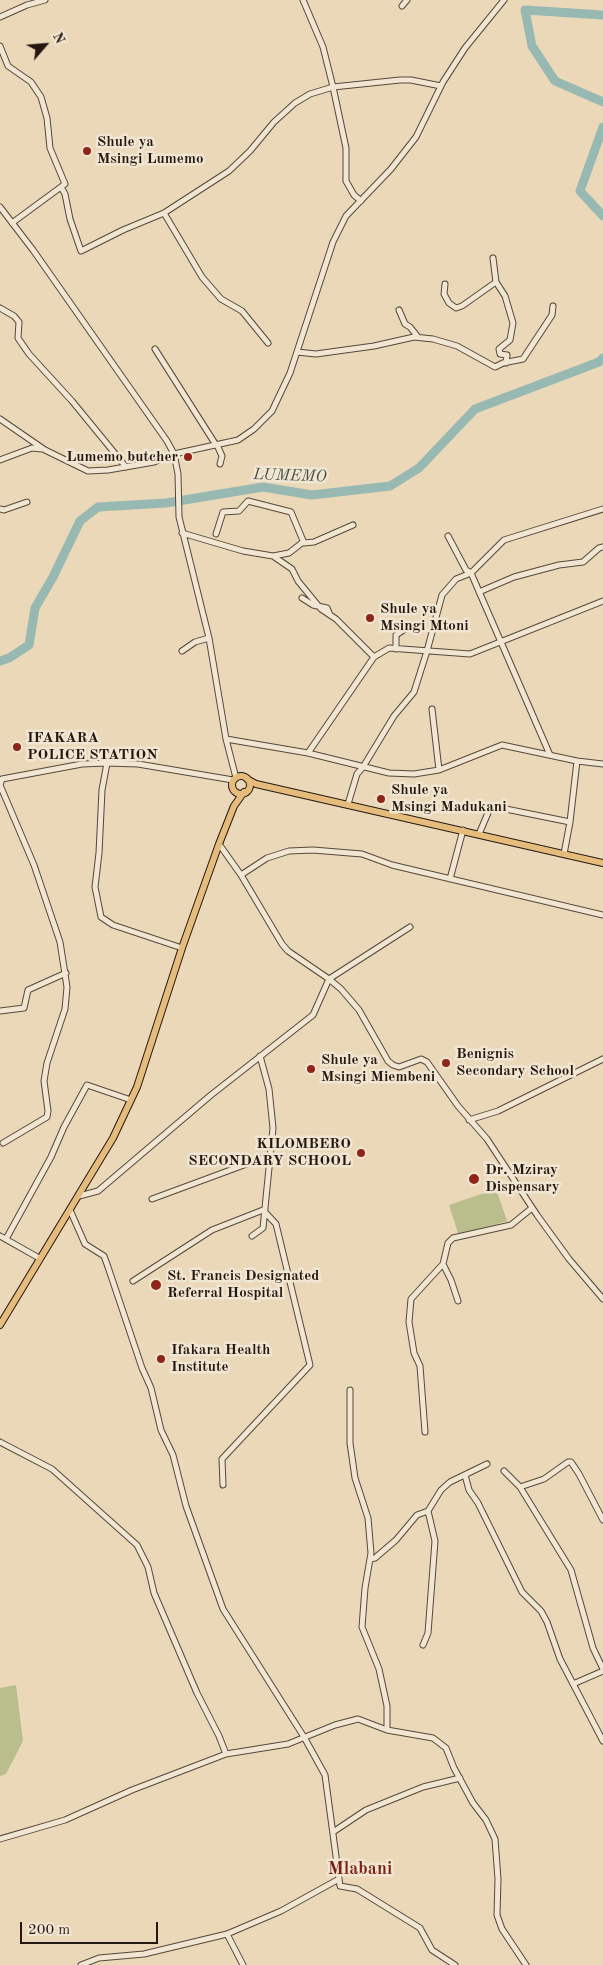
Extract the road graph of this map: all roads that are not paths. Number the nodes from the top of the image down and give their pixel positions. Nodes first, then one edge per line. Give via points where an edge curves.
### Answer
1 (45, 0) edge
2 (303, 0) edge
3 (407, 0) edge
4 (504, 0) edge
5 (402, 6) dead end
6 (0, 17) edge
7 (0, 46) edge
8 (441, 86) junction
9 (333, 88) junction
10 (61, 187) junction
11 (361, 200) junction
12 (0, 207) edge
13 (164, 213) junction
14 (12, 223) junction
15 (493, 258) dead end
16 (496, 282) junction
17 (445, 284) dead end
18 (553, 306) dead end
19 (0, 308) edge
20 (398, 310) dead end
21 (419, 338) junction
22 (268, 343) dead end
23 (155, 349) dead end
24 (297, 352) junction
25 (506, 363) junction
26 (0, 419) edge
27 (216, 445) junction
28 (43, 449) junction
29 (174, 454) junction
30 (0, 460) edge
31 (220, 464) dead end
32 (126, 467) junction
33 (26, 502) dead end
34 (0, 509) edge
35 (603, 509) edge
36 (353, 525) dead end
37 (182, 533) junction
38 (216, 534) dead end
39 (448, 536) dead end
40 (303, 542) junction
41 (603, 547) edge
42 (273, 556) junction
43 (471, 574) junction
44 (479, 592) junction
45 (302, 598) dead end
46 (603, 601) edge
47 (318, 605) junction
48 (408, 627) dead end
49 (209, 638) junction
50 (501, 641) junction
51 (396, 649) junction
52 (182, 651) dead end
53 (427, 651) junction
54 (374, 657) junction
55 (432, 709) dead end
56 (226, 739) junction
57 (308, 753) junction
58 (550, 755) junction
59 (577, 761) junction
60 (107, 763) junction
61 (603, 764) edge
62 (363, 767) junction
63 (439, 770) junction
64 (1, 779) edge
65 (235, 779) junction
66 (247, 779) junction
67 (261, 784) junction
68 (233, 789) junction
69 (246, 791) junction
70 (348, 804) junction
71 (234, 806) junction
72 (570, 822) junction
73 (463, 830) junction
74 (479, 834) junction
75 (219, 844) junction
76 (564, 854) junction
77 (603, 863) edge
78 (241, 875) junction
79 (450, 879) junction
80 (603, 915) edge
81 (410, 927) dead end
82 (182, 948) junction
83 (66, 973) junction
84 (329, 979) junction
85 (0, 1011) edge
86 (260, 1056) junction
87 (603, 1059) edge
88 (131, 1100) junction
89 (469, 1120) junction
90 (3, 1143) dead end
91 (271, 1155) junction
92 (80, 1196) junction
93 (152, 1199) dead end
94 (532, 1208) junction
95 (70, 1210) junction
96 (264, 1210) junction
97 (252, 1236) dead end
98 (3, 1238) edge
99 (40, 1258) junction
100 (443, 1264) junction
101 (133, 1281) dead end
102 (603, 1299) edge
103 (458, 1301) dead end
104 (0, 1325) edge
105 (350, 1390) dead end
106 (425, 1432) dead end
107 (0, 1442) edge
108 (487, 1464) dead end
109 (504, 1471) dead end
110 (465, 1475) junction
111 (223, 1485) dead end
112 (520, 1487) junction
113 (428, 1511) junction
114 (603, 1520) edge
115 (370, 1559) junction
116 (423, 1645) dead end
117 (603, 1670) edge
118 (573, 1684) junction
119 (386, 1730) junction
120 (304, 1737) junction
121 (603, 1741) edge
122 (226, 1754) junction
123 (460, 1778) junction
124 (333, 1832) junction
125 (0, 1839) edge
126 (339, 1879) junction
127 (227, 1934) junction
128 (81, 1965) edge
129 (243, 1965) edge
130 (455, 1965) edge
131 (526, 1965) edge

1 - 6 street
2 - 9 street via 323,47
3 - 5 street
4 - 8 street via 465,48
7 - 10 street via 8,66 31,82 42,97 50,148 65,184
8 - 9 street via 400,80
8 - 11 street via 416,137
9 - 11 street via 346,148 346,181 354,196
9 - 13 street via 310,94 295,103 230,171
10 - 13 street via 81,251
10 - 14 street
11 - 24 street via 346,216 333,242
12 - 14 street
13 - 22 street via 202,277 221,299 242,311
14 - 29 street
15 - 16 street
16 - 17 street via 456,308 444,294
16 - 25 street via 506,296 513,323 510,340 499,349 500,354 507,355
18 - 25 street via 552,315 523,359
19 - 32 street via 19,322 18,338 29,354
20 - 21 street via 405,324
21 - 24 street via 316,354
21 - 25 street via 457,346 495,367
23 - 27 street
24 - 27 street via 272,411 238,440
26 - 28 street
27 - 29 street
27 - 31 street via 222,456
28 - 30 street via 32,448
28 - 32 street via 88,471
29 - 32 street
29 - 37 street
33 - 34 street
35 - 43 street via 504,540
36 - 40 street via 314,542
37 - 42 street via 243,551
37 - 49 street
38 - 40 street via 223,512 239,511 248,501 291,512
39 - 43 street
40 - 42 street via 289,553
41 - 44 street via 583,562 514,577
42 - 47 street via 292,569
43 - 44 street
43 - 53 street via 456,579 442,595
44 - 50 street
45 - 47 street
46 - 50 street
47 - 54 street
48 - 51 street via 396,635
49 - 52 street
49 - 56 street
50 - 53 street via 470,654
50 - 58 street
51 - 53 street
51 - 54 street via 389,648
53 - 62 street via 414,692 394,716
54 - 57 street
55 - 63 street
56 - 57 street
56 - 65 street
57 - 62 street
58 - 59 street
58 - 63 street via 502,745
59 - 61 street
59 - 72 street
60 - 64 street via 82,764
60 - 65 street via 138,764
60 - 82 street via 95,887 101,917 113,926
62 - 63 street via 406,773
62 - 70 street via 357,774
64 - 83 street via 0,785 34,865 60,942
65 - 66 main road via 241,776
65 - 68 main road
66 - 67 main road
66 - 69 main road
67 - 69 main road
67 - 70 main road
68 - 69 main road via 238,793
68 - 71 main road
69 - 71 main road
70 - 73 main road
71 - 75 main road
72 - 74 street via 491,806
72 - 76 street
73 - 74 main road
73 - 79 street
74 - 76 main road
75 - 78 street
75 - 82 main road
76 - 77 main road
78 - 79 street via 267,858 289,851 312,850 362,854
78 - 84 street via 282,944
79 - 80 street
81 - 84 street
82 - 88 main road
83 - 85 street via 28,990 24,1008
83 - 90 street via 65,1009 46,1063 47,1118
84 - 86 street via 312,1015
84 - 89 street via 359,1010 388,1061 399,1067 424,1060
86 - 91 street via 269,1089 274,1128
86 - 92 street via 98,1190
87 - 89 street via 498,1111
88 - 92 main road via 114,1138
88 - 98 street via 87,1085 51,1157
89 - 94 street via 487,1139
91 - 93 street
91 - 96 street
92 - 95 main road
94 - 100 street via 511,1224 453,1238 448,1243
94 - 102 street
95 - 99 main road
95 - 120 street via 85,1244 104,1256 223,1609
96 - 97 street via 263,1228
96 - 101 street via 212,1230
96 - 111 street via 276,1224 310,1365 222,1459
98 - 99 street
99 - 104 main road
100 - 103 street
100 - 106 street via 410,1298 409,1322 414,1353 420,1366
105 - 115 street via 350,1443 355,1478 368,1518
107 - 122 street via 52,1470 138,1545 148,1567 154,1593
108 - 110 street
109 - 112 street
110 - 113 street via 441,1490
110 - 118 street via 469,1490 522,1592 547,1622
112 - 114 street via 544,1479 571,1462
112 - 117 street via 571,1570 593,1648
113 - 115 street via 417,1515 396,1540
113 - 116 street via 435,1541 428,1633
115 - 119 street via 364,1588 362,1627 379,1669 387,1706
117 - 118 street
118 - 121 street
119 - 120 street via 358,1720
119 - 123 street via 433,1738 446,1748
120 - 122 street via 288,1744
120 - 124 street via 325,1775
122 - 125 street via 65,1820
123 - 124 street via 366,1810
123 - 131 street via 495,1839 497,1915 502,1929
124 - 126 street
126 - 127 street via 281,1911
126 - 130 street via 340,1886 357,1889 420,1928 432,1950
127 - 128 street via 144,1954 99,1958
127 - 129 street

